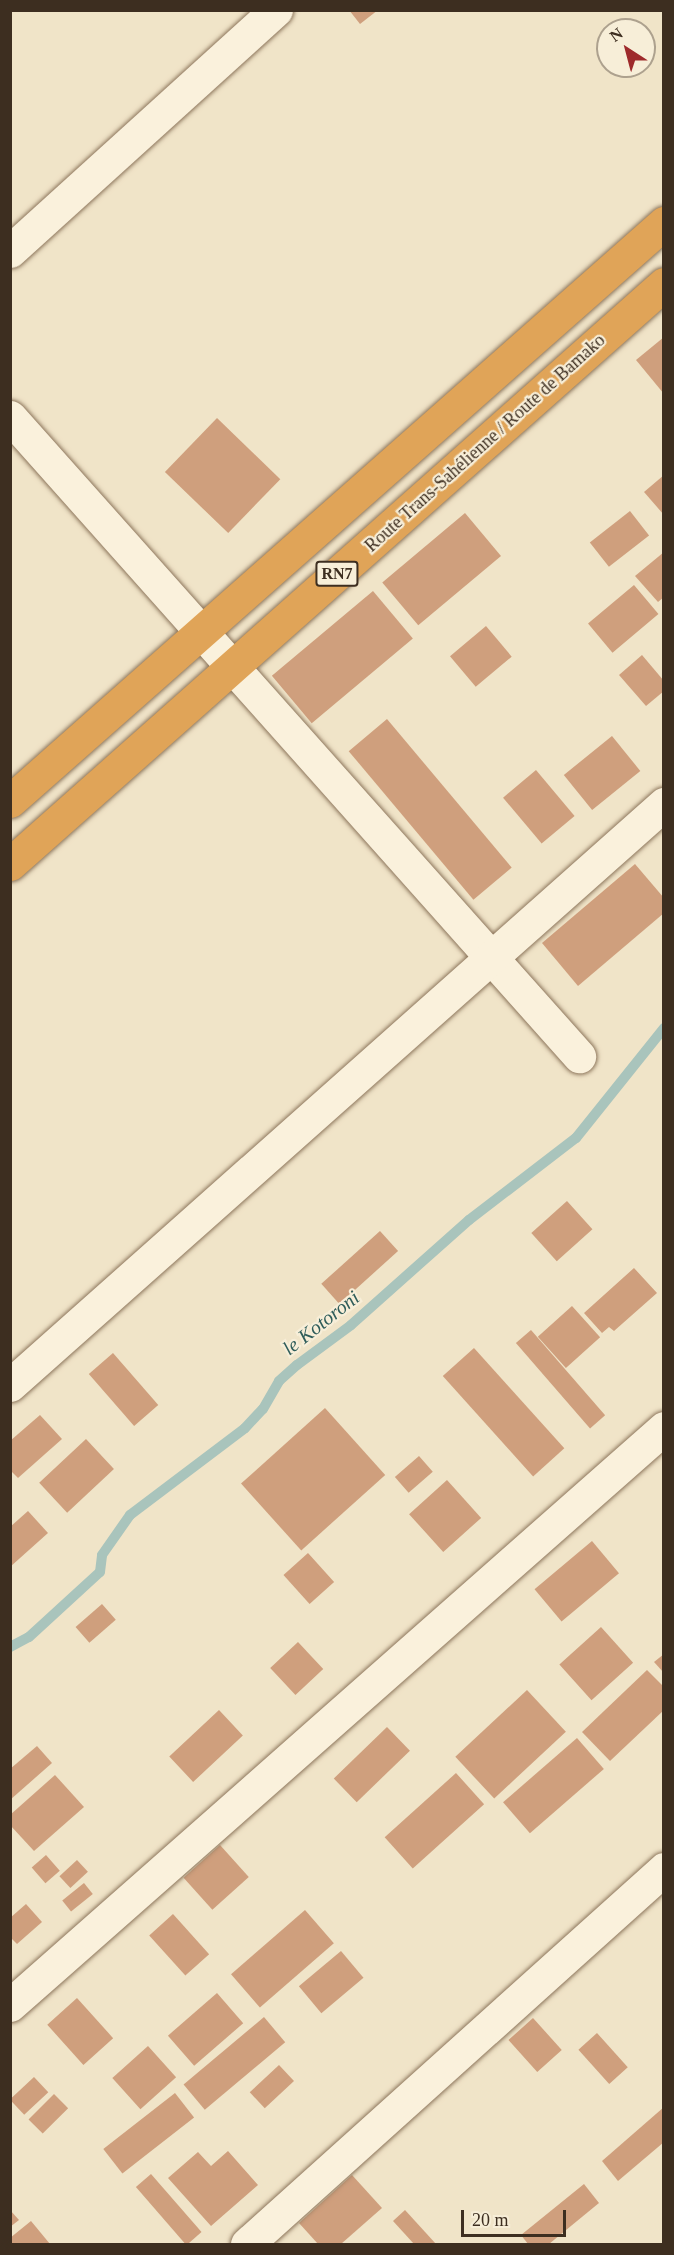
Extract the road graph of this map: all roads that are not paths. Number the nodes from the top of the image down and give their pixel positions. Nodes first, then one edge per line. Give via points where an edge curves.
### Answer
1 (276, 10) edge
2 (663, 223) edge
3 (10, 251) edge
4 (663, 284) edge
5 (10, 417) edge
6 (202, 631) junction
7 (233, 666) junction
8 (10, 801) edge
9 (663, 804) edge
10 (10, 864) edge
11 (492, 957) junction
12 (579, 1056) dead end
13 (10, 1385) edge
14 (663, 1428) edge
15 (663, 1869) edge
16 (10, 2005) edge
17 (247, 2244) edge

1 - 3 street
2 - 6 highway, RN7
4 - 7 highway, Route Trans-Sahélienne / Route de Bamako / RN7
5 - 6 street
6 - 7 street
6 - 8 highway, RN7
7 - 10 highway, Route Trans-Sahélienne / Route de Bamako / RN7
7 - 11 street
9 - 11 street
11 - 12 street
11 - 13 street
14 - 16 street
15 - 17 street

